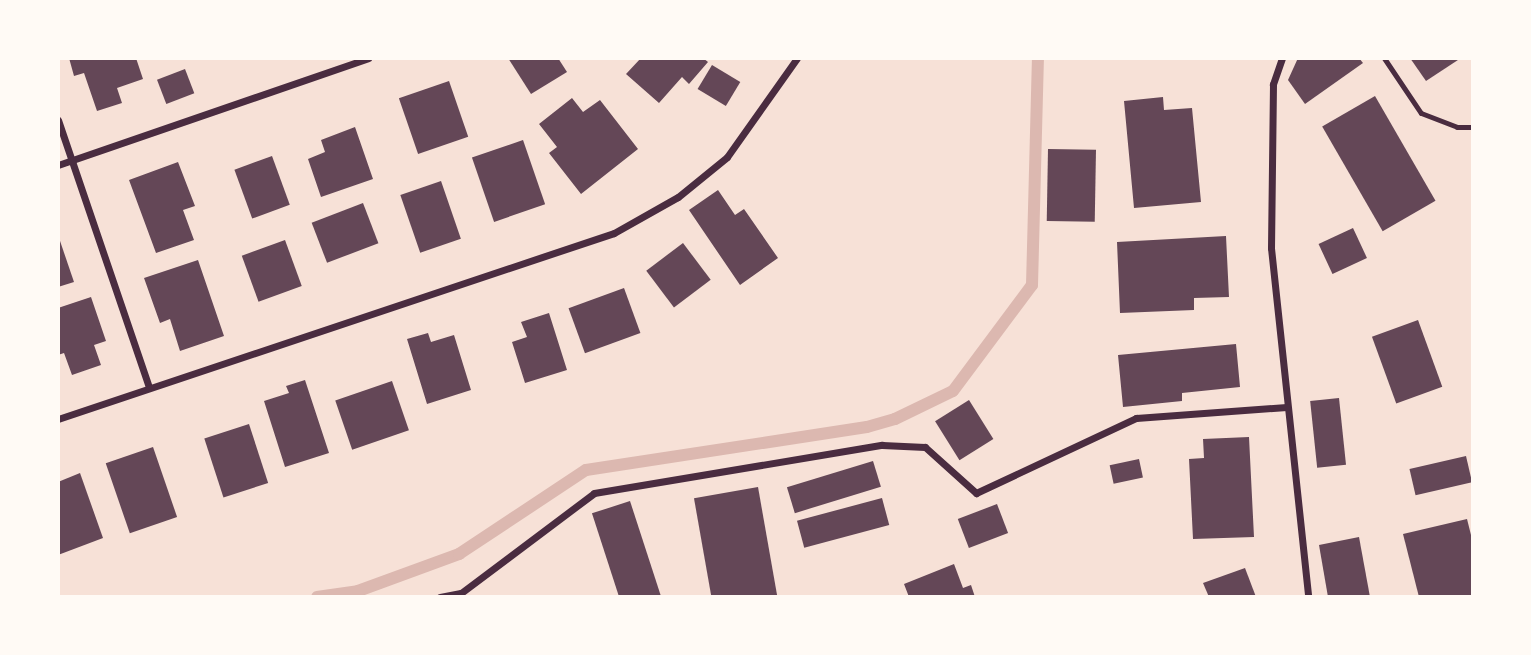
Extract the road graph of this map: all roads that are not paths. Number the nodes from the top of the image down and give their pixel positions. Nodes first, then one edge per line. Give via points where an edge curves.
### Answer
1 (368, 58) edge
2 (797, 58) edge
3 (1282, 58) edge
4 (1384, 58) edge
5 (58, 120) edge
6 (1473, 127) edge
7 (71, 160) junction
8 (58, 165) edge
9 (149, 387) junction
10 (1287, 407) junction
11 (58, 419) edge
12 (440, 597) edge
13 (1308, 597) edge

1 - 7 street
2 - 9 street via 727,157 678,197 614,233
3 - 10 street via 1273,84 1271,248
4 - 6 lane via 1421,113 1457,127
5 - 7 street
7 - 8 street
7 - 9 street
9 - 11 street
10 - 12 street via 1136,418 976,493 925,447 882,444 594,493 461,593
10 - 13 street

